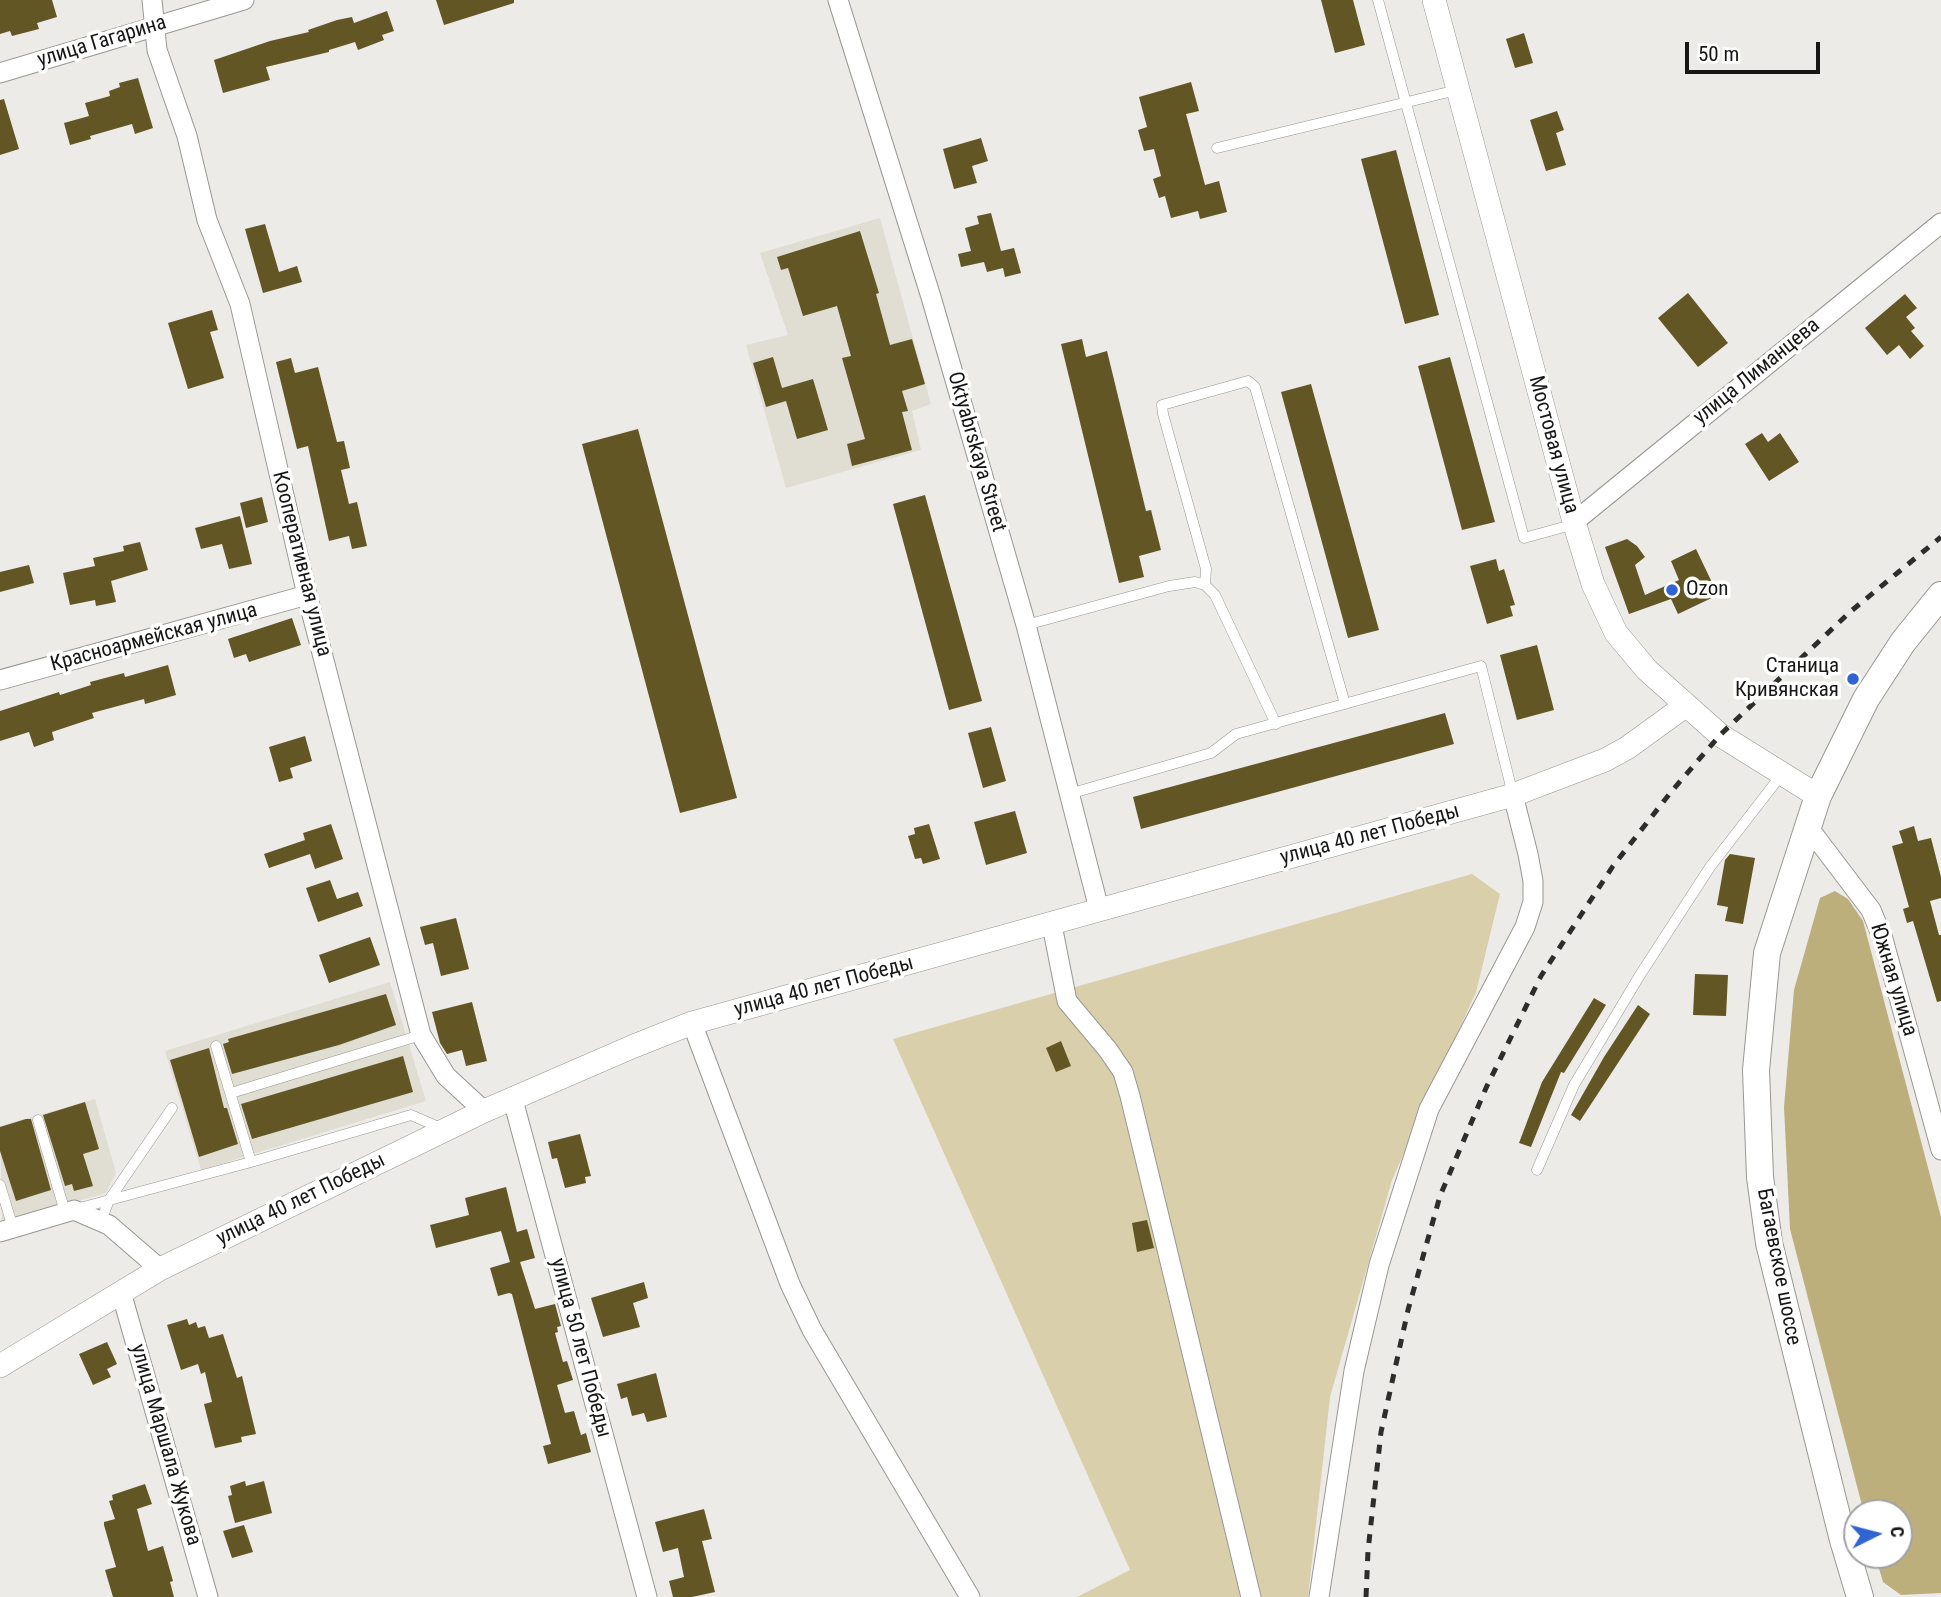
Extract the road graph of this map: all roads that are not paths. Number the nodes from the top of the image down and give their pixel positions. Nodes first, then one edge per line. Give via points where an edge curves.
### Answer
1 (152, 0) edge
2 (244, 0) edge
3 (838, 0) edge
4 (1378, 0) edge
5 (1434, 0) edge
6 (155, 25) junction
7 (0, 73) edge
8 (1458, 90) junction
9 (1406, 102) junction
10 (1217, 148) dead end
11 (1941, 223) edge
12 (1574, 523) junction
13 (1205, 585) junction
14 (307, 595) junction
15 (1941, 595) edge
16 (1026, 625) junction
17 (0, 680) edge
18 (1345, 704) junction
19 (1685, 706) junction
20 (1276, 724) junction
21 (1783, 774) junction
22 (1069, 794) junction
23 (1513, 795) junction
24 (1818, 796) junction
25 (1808, 827) junction
26 (1099, 909) junction
27 (1052, 925) junction
28 (692, 1023) junction
29 (421, 1035) junction
30 (216, 1046) dead end
31 (231, 1093) junction
32 (513, 1100) junction
33 (172, 1108) dead end
34 (484, 1111) junction
35 (38, 1121) dead end
36 (445, 1130) junction
37 (1941, 1150) edge
38 (251, 1162) junction
39 (1537, 1170) dead end
40 (0, 1185) edge
41 (109, 1200) junction
42 (69, 1211) junction
43 (101, 1221) junction
44 (6, 1231) edge
45 (160, 1269) junction
46 (121, 1292) junction
47 (0, 1366) edge
48 (208, 1597) edge
49 (647, 1597) edge
50 (970, 1597) edge
51 (1251, 1597) edge
52 (1319, 1597) edge
53 (1860, 1597) edge

1 - 6 street, Кооперативная улица
2 - 6 street, улица Гагарина
3 - 16 street, Oktyabrskaya Street via 931,296
4 - 9 lane
5 - 8 street, Мостовая улица
6 - 7 street, улица Гагарина
6 - 14 street, Кооперативная улица via 157,50 187,136 207,220 240,304
8 - 9 lane
8 - 12 street, Мостовая улица
9 - 10 lane
9 - 12 lane via 1524,538
11 - 12 street, улица Лиманцева
12 - 19 street, Мостовая улица via 1593,584 1616,633
13 - 16 lane via 1169,586
13 - 18 lane via 1206,569 1162,405 1248,381 1255,387
13 - 20 lane via 1215,595
14 - 17 street, Красноармейская улица
14 - 29 street, Кооперативная улица
15 - 24 main road, Багаевское шоссе via 1866,699
16 - 22 street, Oktyabrskaya Street
18 - 20 lane
18 - 23 lane via 1481,666
19 - 21 street, Мостовая улица via 1720,735
19 - 23 street, улица 40 лет Победы via 1605,760
20 - 22 lane via 1236,734 1211,753
21 - 24 street, Мостовая улица
21 - 39 lane via 1710,867 1640,975 1574,1085
22 - 26 street, Oktyabrskaya Street
23 - 26 street, улица 40 лет Победы
23 - 52 street via 1528,854 1533,902 1525,927 1429,1109 1378,1265 1354,1371
24 - 25 main road, Багаевское шоссе
25 - 37 street, Южная улица via 1871,910 1879,929
25 - 53 main road, Багаевское шоссе via 1767,953 1756,1070 1760,1177 1769,1243
26 - 27 street, улица 40 лет Победы
27 - 28 street, улица 40 лет Победы
27 - 51 street via 1067,1001 1123,1072
28 - 32 street, улица 40 лет Победы
28 - 50 street via 790,1284 812,1330
29 - 31 lane
29 - 34 street, Кооперативная улица via 446,1076
30 - 31 lane
31 - 38 lane
32 - 34 street, улица 40 лет Победы
32 - 49 street, улица 50 лет Победы
33 - 41 lane
34 - 36 street, улица 40 лет Победы
35 - 42 lane
36 - 38 lane via 411,1115
36 - 45 street, улица 40 лет Победы
38 - 41 lane
40 - 44 lane
41 - 42 lane
41 - 43 lane
42 - 43 street
42 - 44 street
43 - 45 street
45 - 46 street, улица 40 лет Победы
46 - 47 street, улица 40 лет Победы
46 - 48 street, улица Маршала Жукова

